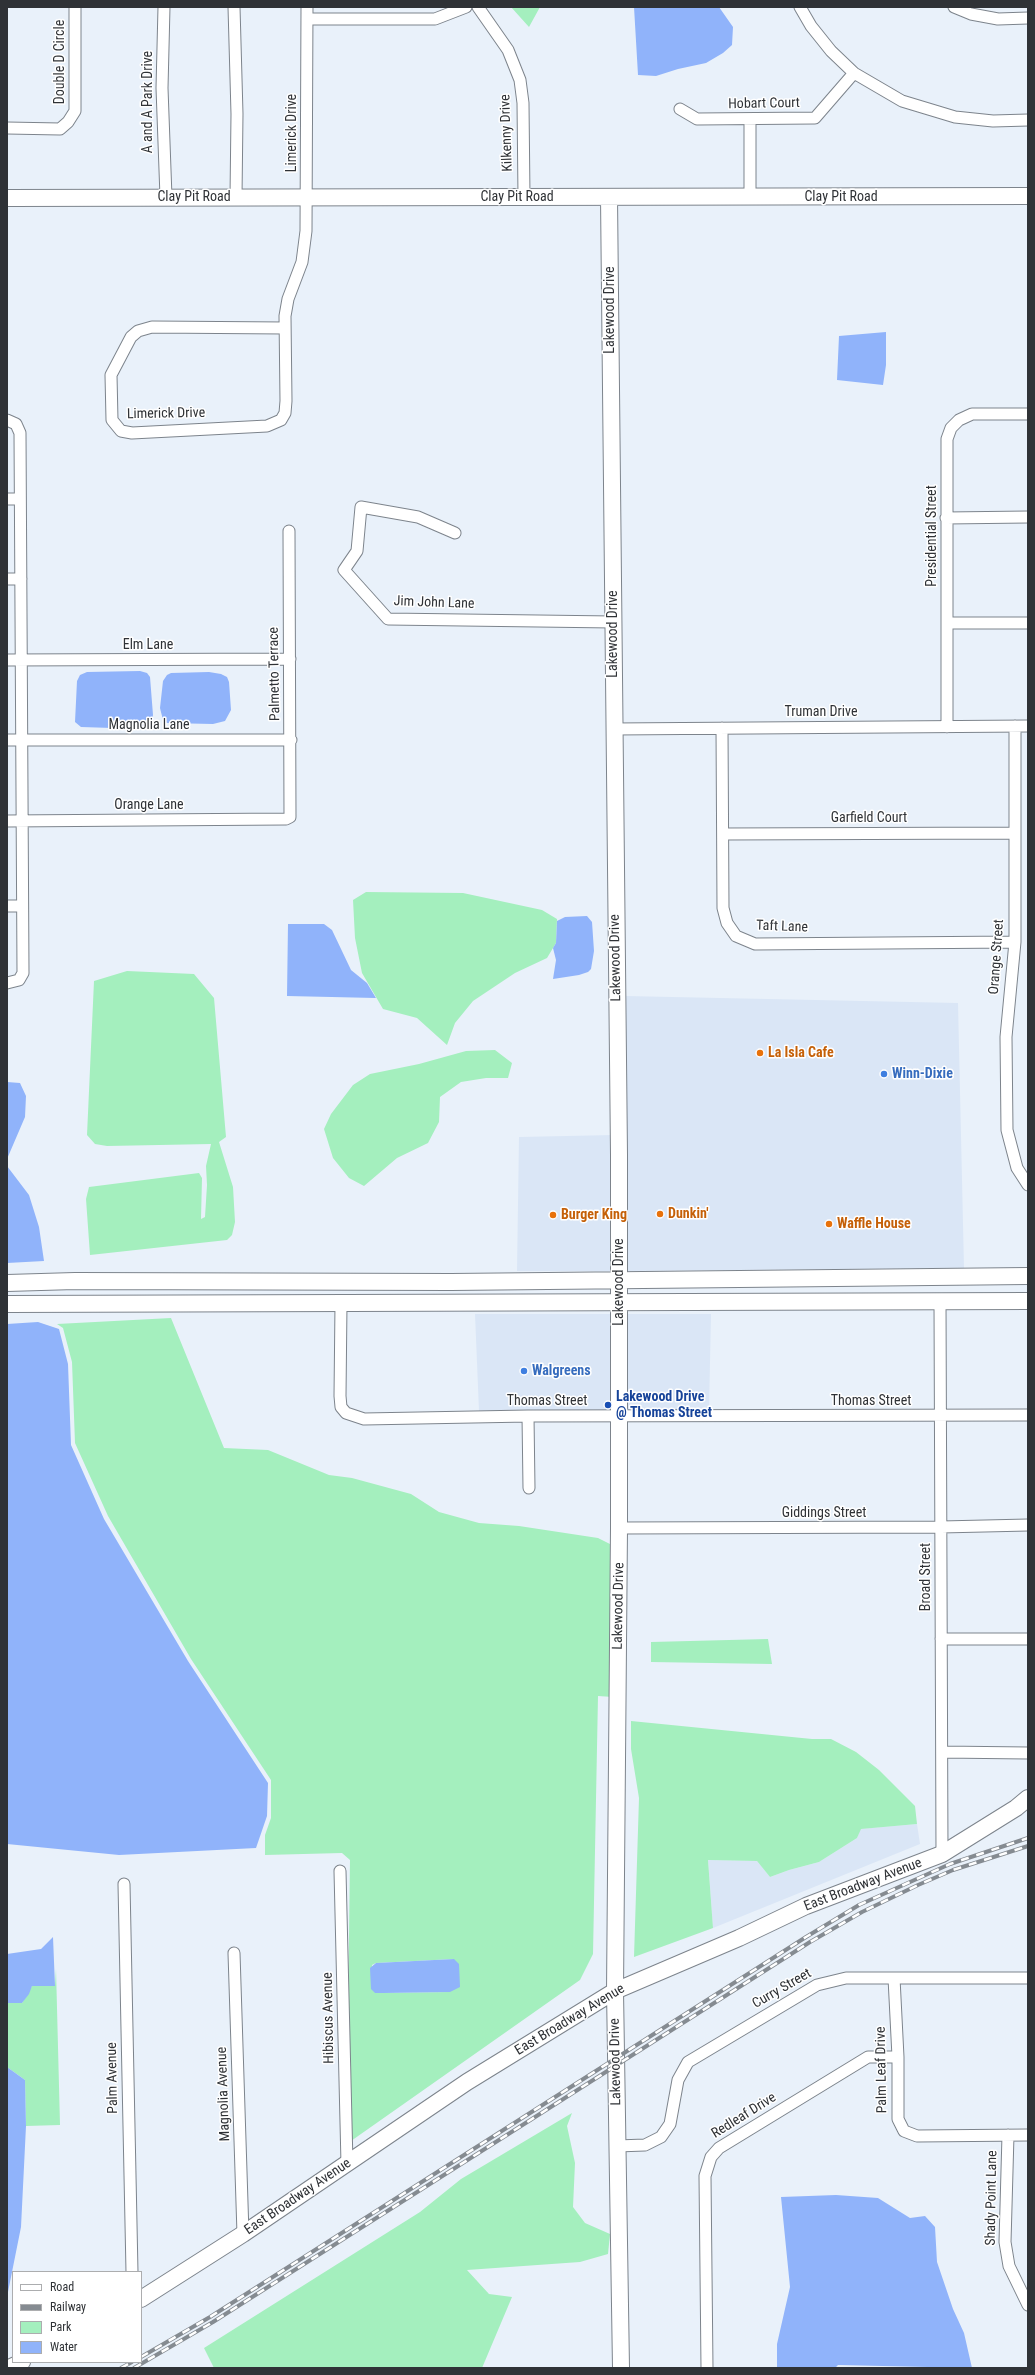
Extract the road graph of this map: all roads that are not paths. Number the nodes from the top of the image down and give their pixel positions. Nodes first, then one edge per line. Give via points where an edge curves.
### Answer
1 (75, 7) edge
2 (164, 7) edge
3 (234, 7) edge
4 (306, 7) edge
5 (466, 7) edge
6 (478, 7) edge
7 (800, 7) edge
8 (954, 7) edge
9 (1028, 18) edge
10 (307, 19) junction
11 (854, 73) junction
12 (680, 109) dead end
13 (750, 120) junction
14 (1028, 120) edge
15 (7, 128) edge
16 (236, 196) junction
17 (1028, 196) edge
18 (166, 197) junction
19 (307, 197) junction
20 (524, 197) junction
21 (609, 197) junction
22 (750, 197) junction
23 (7, 198) edge
24 (285, 328) junction
25 (1028, 414) edge
26 (12, 422) edge
27 (7, 499) edge
28 (20, 499) junction
29 (946, 518) junction
30 (1028, 518) edge
31 (289, 531) dead end
32 (455, 532) dead end
33 (7, 579) edge
34 (21, 579) junction
35 (613, 622) junction
36 (947, 623) junction
37 (1028, 623) edge
38 (290, 659) junction
39 (7, 660) edge
40 (22, 660) junction
41 (1015, 726) junction
42 (1028, 726) edge
43 (947, 727) junction
44 (614, 728) junction
45 (722, 728) junction
46 (7, 740) edge
47 (22, 740) junction
48 (291, 740) junction
49 (290, 817) joint
50 (7, 821) edge
51 (22, 821) junction
52 (1015, 833) junction
53 (723, 834) junction
54 (7, 906) edge
55 (22, 906) junction
56 (1015, 942) junction
57 (7, 983) edge
58 (1028, 1185) edge
59 (1028, 1276) edge
60 (619, 1280) junction
61 (334, 1281) junction
62 (451, 1282) junction
63 (7, 1283) edge
64 (940, 1301) junction
65 (1028, 1301) edge
66 (619, 1303) junction
67 (7, 1304) edge
68 (173, 1304) junction
69 (341, 1304) junction
70 (1028, 1415) edge
71 (528, 1416) junction
72 (940, 1416) junction
73 (620, 1417) junction
74 (529, 1488) dead end
75 (1028, 1525) edge
76 (941, 1527) junction
77 (619, 1528) junction
78 (1028, 1639) edge
79 (941, 1640) junction
80 (942, 1752) junction
81 (1028, 1753) edge
82 (1028, 1798) edge
83 (942, 1854) junction
84 (340, 1871) dead end
85 (124, 1884) dead end
86 (234, 1953) dead end
87 (894, 1978) junction
88 (1028, 1978) edge
89 (615, 1991) junction
90 (898, 2057) junction
91 (1008, 2135) junction
92 (1028, 2135) edge
93 (618, 2146) junction
94 (347, 2164) junction
95 (243, 2234) junction
96 (132, 2271) edge
97 (142, 2298) edge
98 (1028, 2305) edge
99 (20, 2363) edge
100 (9, 2368) edge
101 (621, 2368) edge
102 (706, 2368) edge

1 - 15 street, Double D Circle via 75,111 60,129
2 - 18 street, A and A Park Drive via 162,88
3 - 16 street
4 - 10 street, Limerick Drive
5 - 10 street via 435,20
6 - 20 street, Kilkenny Drive via 508,50 520,80 523,103
7 - 11 street via 831,51
8 - 9 street via 971,14 998,19
10 - 19 street, Limerick Drive
11 - 13 street, Hobart Court via 815,118
11 - 14 street via 902,101 955,117 993,121
12 - 13 street, Hobart Court via 697,119
13 - 22 street
16 - 18 main road, Clay Pit Road
16 - 19 main road, Clay Pit Road
17 - 22 main road, Clay Pit Road
18 - 23 main road, Clay Pit Road
19 - 20 main road, Clay Pit Road
19 - 24 street, Limerick Drive via 302,262 288,299
20 - 21 main road, Clay Pit Road
21 - 22 main road, Clay Pit Road
21 - 35 main road, Lakewood Drive
24 - 24 street, Limerick Drive via 152,327 138,331 131,337 111,374 112,420 121,431 132,432 267,426 281,420 286,401
25 - 29 street, Presidential Street via 972,414 959,420 951,428 947,439
26 - 28 street via 20,433
27 - 28 street
28 - 34 street
29 - 30 street
29 - 36 street, Presidential Street
31 - 38 street, Palmetto Terrace
32 - 35 street, Jim John Lane via 418,517 361,507 357,551 344,570 388,619
33 - 34 street
34 - 40 street
35 - 44 main road, Lakewood Drive
36 - 37 street
36 - 43 street, Presidential Street
38 - 40 street, Elm Lane
38 - 48 street, Palmetto Terrace
39 - 40 street, Elm Lane
40 - 47 street
41 - 42 street, Truman Drive
41 - 43 street, Truman Drive
41 - 52 street, Orange Street
43 - 45 street, Truman Drive
44 - 45 street, Truman Drive
44 - 60 main road, Lakewood Drive
45 - 53 street, Taft Lane
46 - 47 street, Magnolia Lane
47 - 48 street, Magnolia Lane
47 - 51 street
48 - 49 street, Palmetto Terrace
49 - 51 street, Orange Lane
50 - 51 street, Orange Lane
51 - 55 street
52 - 53 street, Garfield Court
52 - 56 street, Orange Street
53 - 56 street, Taft Lane via 723,908 727,923 736,936 755,944
54 - 55 street
55 - 57 street via 23,973 19,980
56 - 58 street, Orange Street via 1006,1037 1007,1130 1017,1168
59 - 60 main road
60 - 62 main road
60 - 66 main road, Lakewood Drive
61 - 62 main road
61 - 63 main road
61 - 68 main road via 329,1289 321,1291 191,1294
62 - 69 main road via 417,1291 359,1292 349,1295
64 - 65 main road
64 - 66 main road
64 - 72 street, Broad Street
66 - 69 main road
66 - 73 main road, Lakewood Drive
67 - 68 main road
68 - 69 main road
69 - 71 street, Thomas Street via 340,1396 341,1407 346,1413 364,1419
70 - 72 street, Thomas Street
71 - 73 street, Thomas Street
71 - 74 street
72 - 73 street, Thomas Street
72 - 76 street, Broad Street
73 - 77 main road, Lakewood Drive
75 - 76 street, Giddings Street
76 - 77 street, Giddings Street
76 - 79 street, Broad Street
77 - 89 main road, Lakewood Drive
78 - 79 street
79 - 80 street, Broad Street
80 - 81 street
80 - 83 street, Broad Street
82 - 83 main road, East Broadway Avenue
83 - 89 main road, East Broadway Avenue via 806,1906
84 - 94 street, Hibiscus Avenue
85 - 96 street, Palm Avenue
86 - 95 street, Magnolia Avenue
87 - 88 street, Curry Street
87 - 90 street, Palm Leaf Drive
87 - 93 street, Curry Street via 846,1978 817,1984 688,2062 678,2080 670,2124 661,2137 645,2145
89 - 93 main road, Lakewood Drive
89 - 94 main road, East Broadway Avenue via 467,2082
90 - 91 street, Palm Leaf Drive via 898,2119 904,2131 917,2136
90 - 102 street, Redleaf Drive via 868,2057 719,2148 710,2157 705,2176
91 - 92 street, Palm Leaf Drive
91 - 98 street, Shady Point Lane via 1005,2242 1009,2266
93 - 101 main road, Lakewood Drive
94 - 95 main road, East Broadway Avenue
95 - 97 main road, East Broadway Avenue
99 - 100 main road

